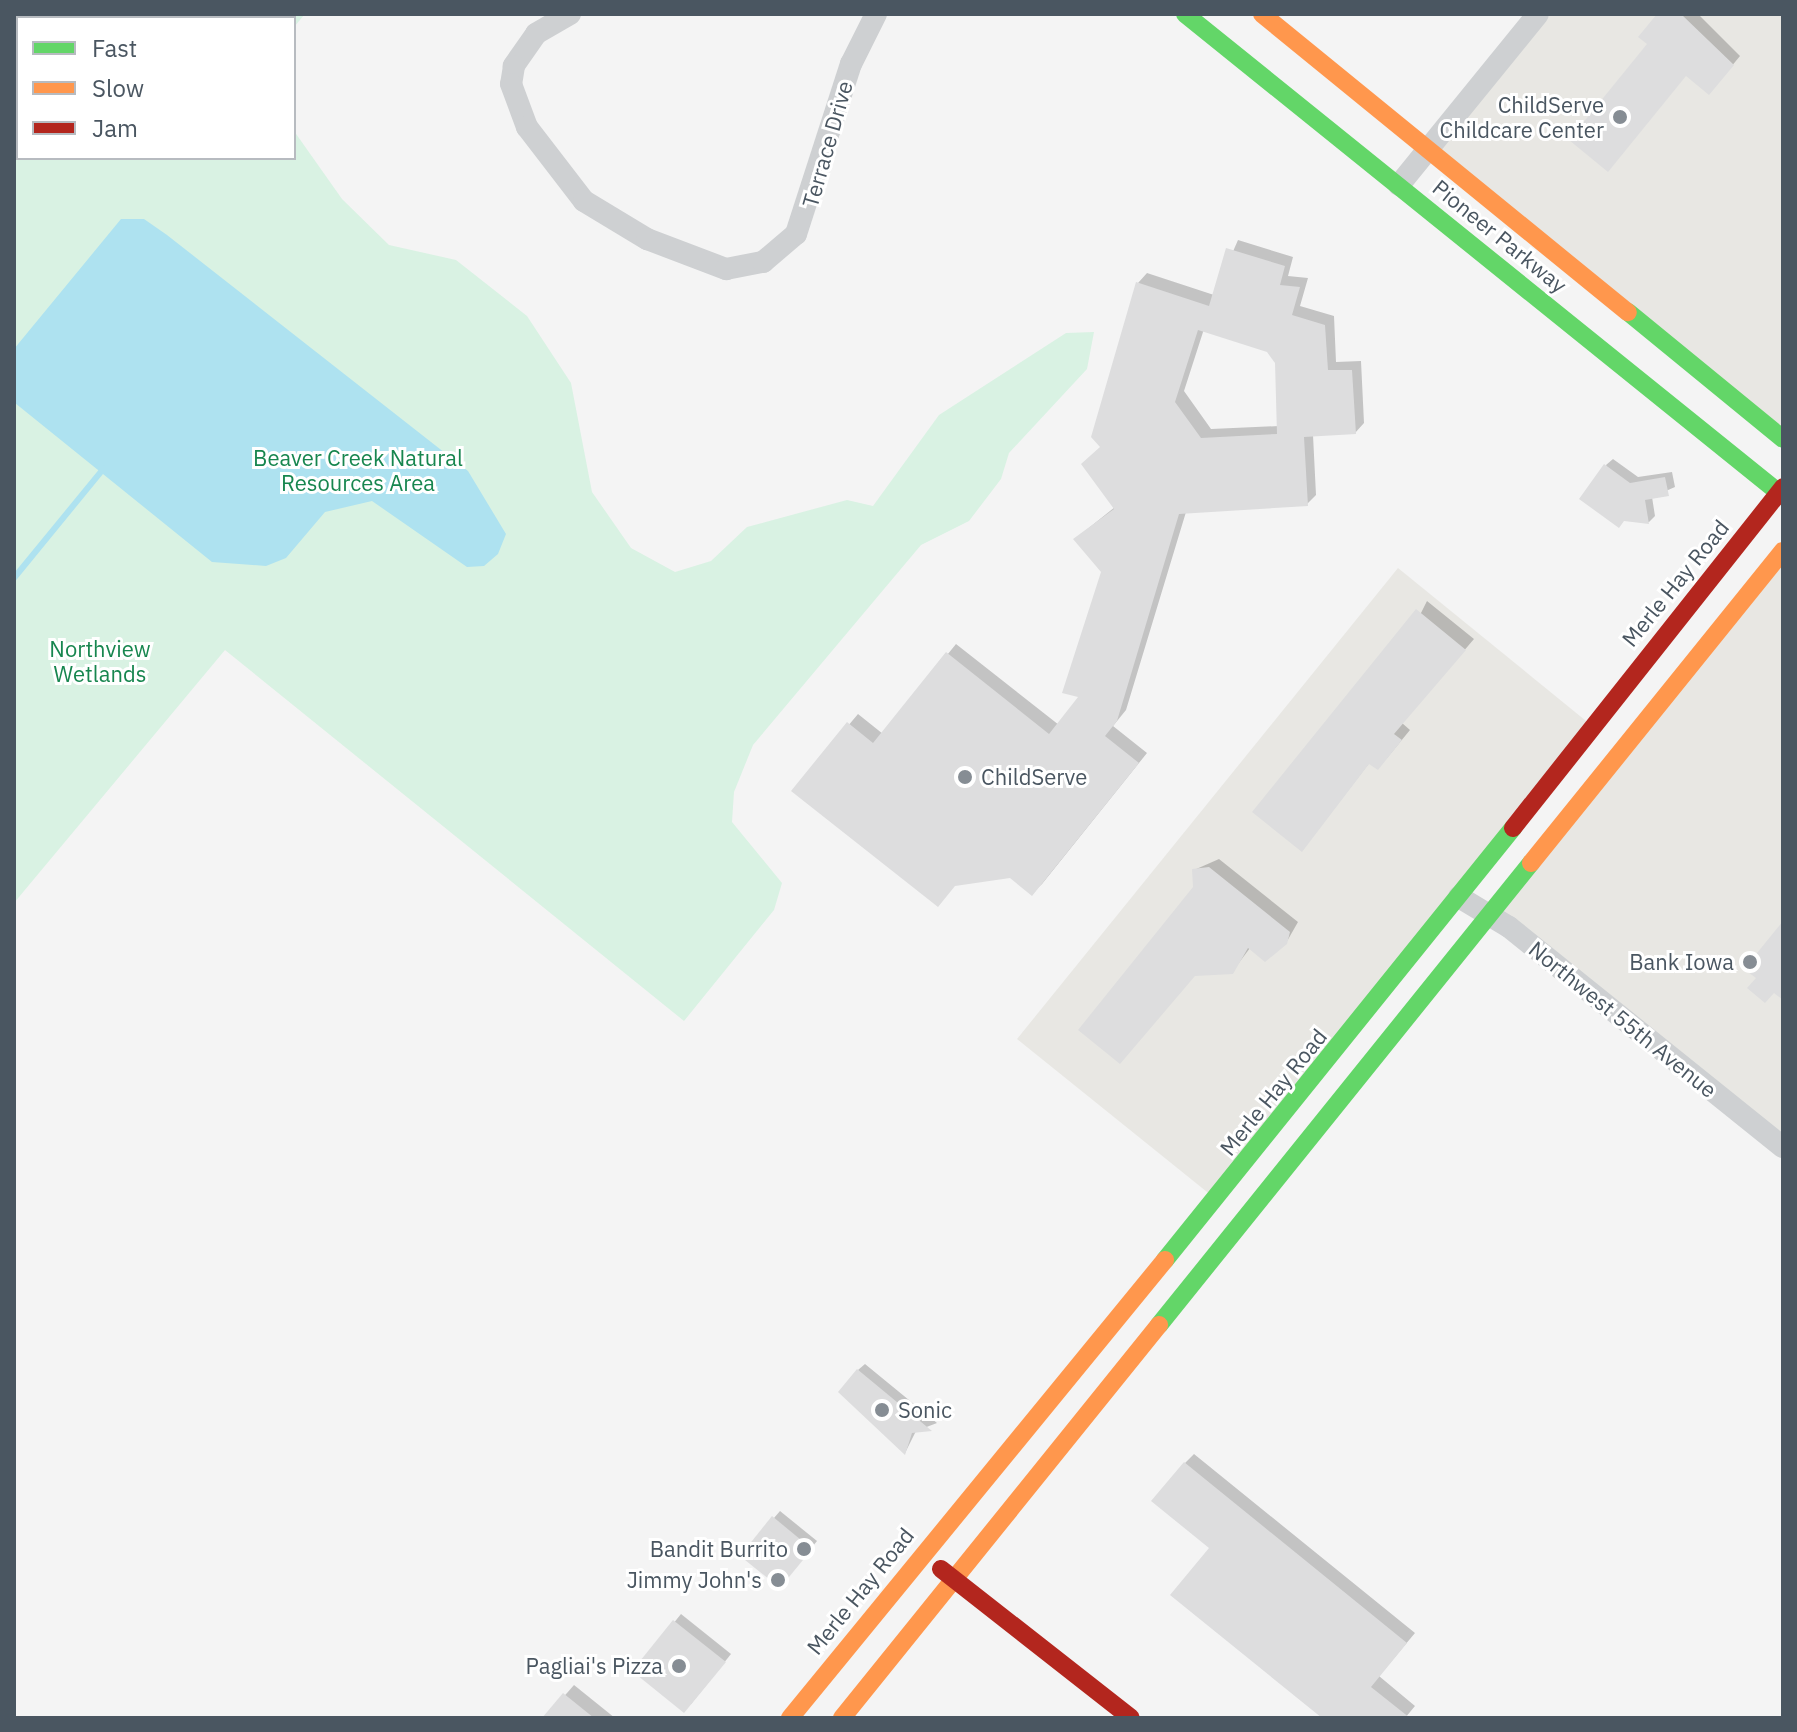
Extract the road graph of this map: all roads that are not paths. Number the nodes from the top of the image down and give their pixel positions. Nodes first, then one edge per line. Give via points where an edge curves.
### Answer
1 (570, 14) edge
2 (876, 14) edge
3 (1185, 14) edge
4 (1262, 14) edge
5 (1538, 14) edge
6 (1428, 150) junction
7 (1399, 185) junction
8 (1783, 439) edge
9 (1782, 492) edge
10 (1783, 551) edge
11 (1459, 897) junction
12 (1488, 913) junction
13 (1783, 1147) edge
14 (921, 1553) junction
15 (955, 1580) junction
16 (790, 1718) edge
17 (842, 1718) edge
18 (1131, 1718) edge

1 - 2 street, Terrace Drive via 536,34 514,66 511,84 527,127 584,201 647,239 726,269 763,262 796,234 851,64
3 - 7 main road, Pioneer Parkway
4 - 6 main road, Pioneer Parkway
5 - 6 street
6 - 7 street
6 - 8 main road, Pioneer Parkway
7 - 9 main road, Pioneer Parkway
9 - 11 main road, Merle Hay Road
10 - 12 main road
11 - 12 street, Northwest 55th Avenue
11 - 14 main road, Merle Hay Road
12 - 13 street, Northwest 55th Avenue
12 - 15 main road
14 - 15 main road
14 - 16 main road, Merle Hay Road
15 - 17 main road
15 - 18 main road

